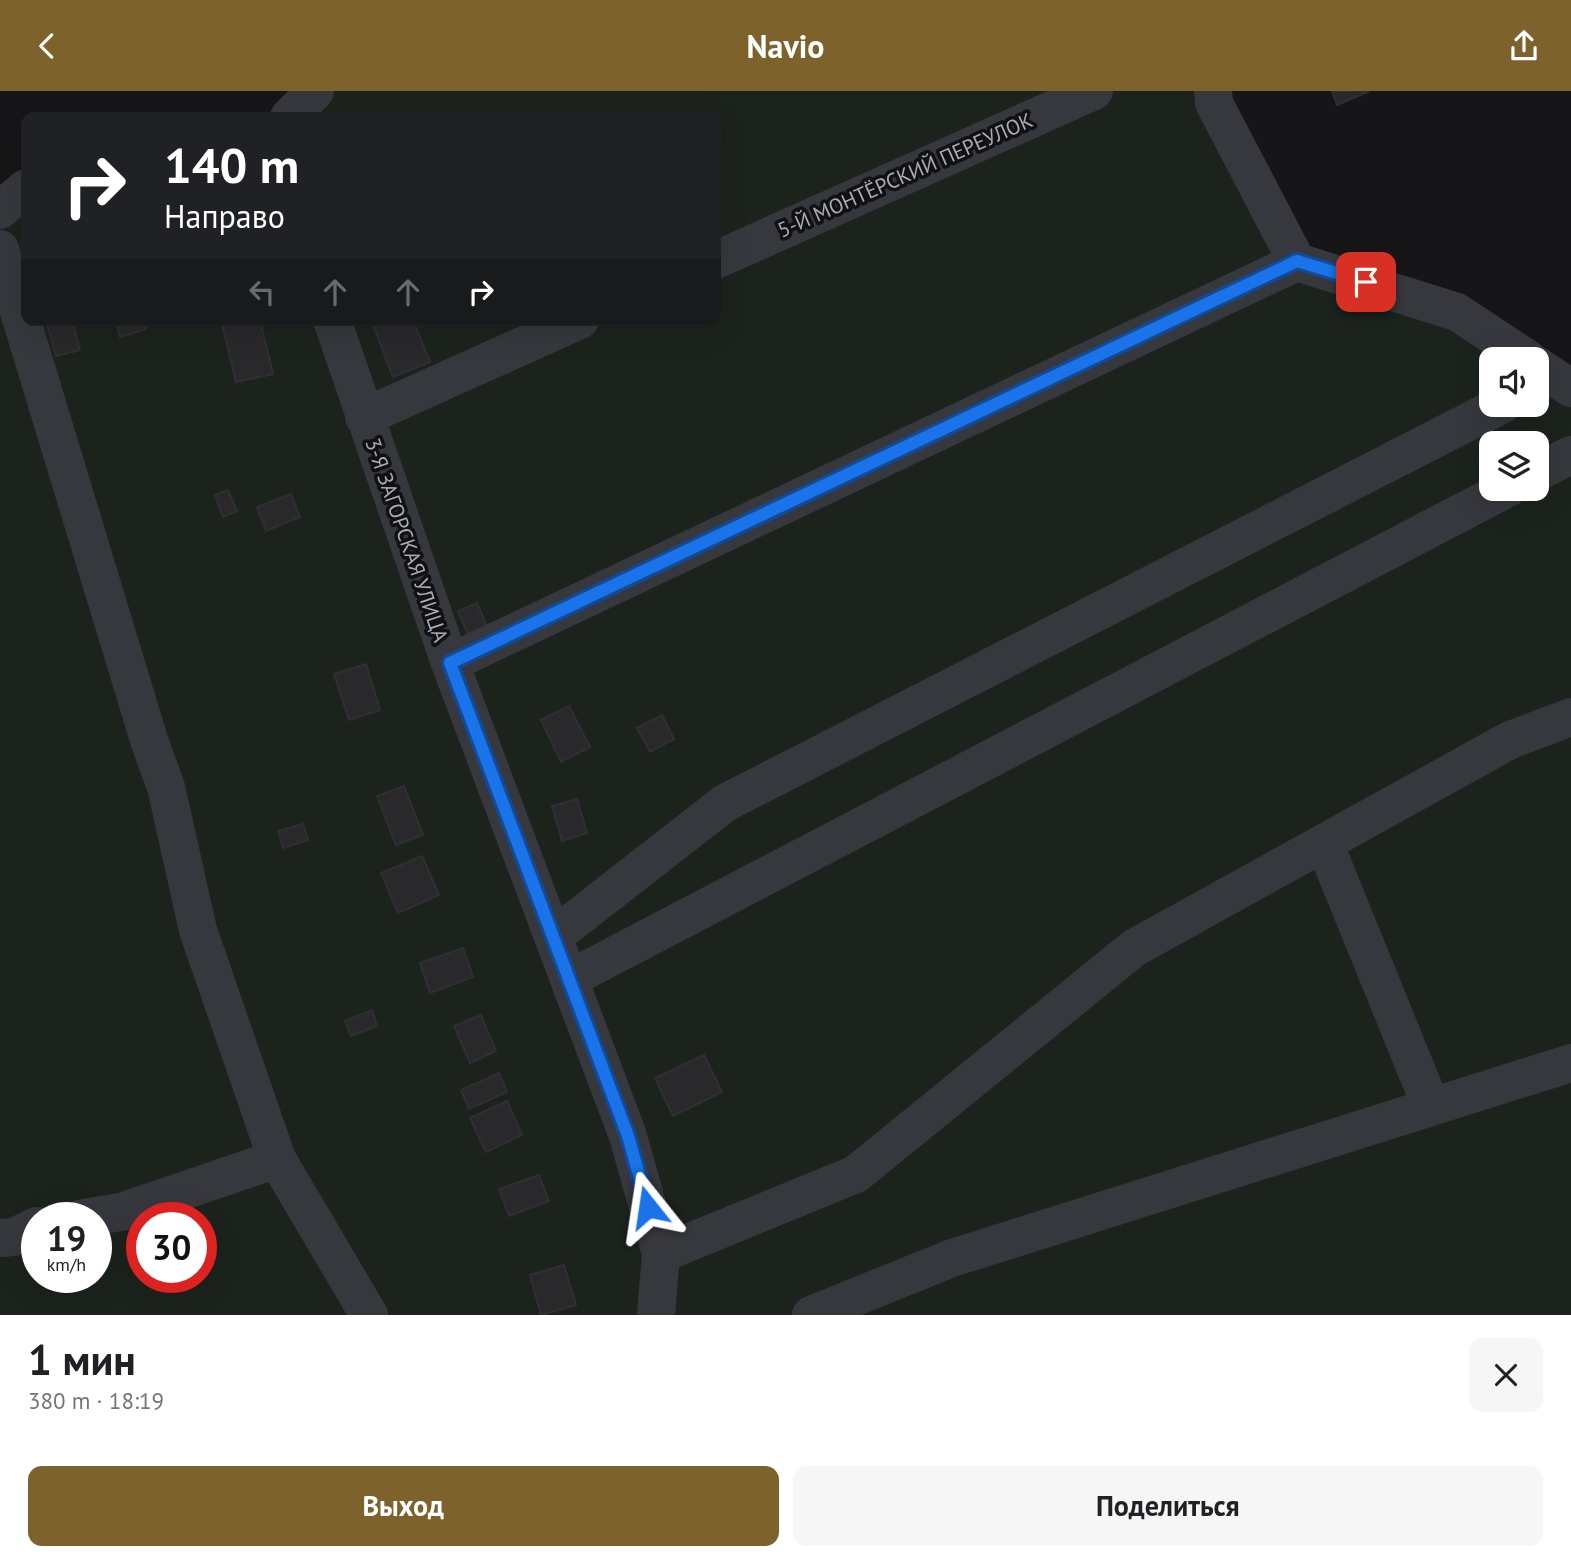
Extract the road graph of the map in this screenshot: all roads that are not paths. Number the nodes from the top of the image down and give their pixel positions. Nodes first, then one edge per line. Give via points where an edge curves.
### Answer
1 (315, 91) edge
2 (1094, 91) edge
3 (1213, 91) edge
4 (294, 112) edge
5 (21, 192) edge
6 (0, 210) edge
7 (0, 249) edge
8 (721, 258) edge
9 (1297, 261) junction
10 (21, 318) edge
11 (23, 326) edge
12 (334, 326) edge
13 (567, 326) edge
14 (1506, 347) edge
15 (1479, 416) edge
16 (363, 417) junction
17 (1571, 455) edge
18 (1549, 466) edge
19 (1483, 501) edge
20 (450, 663) junction
21 (1571, 717) edge
22 (1324, 843) junction
23 (553, 937) junction
24 (569, 979) junction
25 (1571, 1063) edge
26 (1431, 1106) junction
27 (276, 1160) junction
28 (112, 1213) edge
29 (21, 1234) edge
30 (0, 1238) edge
31 (661, 1254) junction
32 (369, 1315) edge
33 (656, 1315) edge
34 (811, 1315) edge

1 - 4 street
2 - 8 street, 5-Й МОНТЁРСКИЙ ПЕРЕУЛОК
3 - 9 street via 1214,103
5 - 6 street
7 - 10 street
9 - 14 street via 1457,312
9 - 20 street
11 - 27 street via 166,787 198,930
12 - 16 street, 3-Я ЗАГОРСКАЯ УЛИЦА
13 - 16 street
15 - 23 street via 725,803
16 - 20 street, 3-Я ЗАГОРСКАЯ УЛИЦА
17 - 18 street
19 - 24 street
20 - 23 street, 3-Я ЗАГОРСКАЯ УЛИЦА
21 - 22 street via 1510,740
22 - 26 street
22 - 31 street via 1134,948 856,1174
23 - 24 street, 3-Я ЗАГОРСКАЯ УЛИЦА
24 - 31 street, 3-Я ЗАГОРСКАЯ УЛИЦА via 628,1136
25 - 26 street
26 - 34 street via 952,1258
27 - 28 street
27 - 32 street
29 - 30 street
31 - 33 street, 3-Я ЗАГОРСКАЯ УЛИЦА

